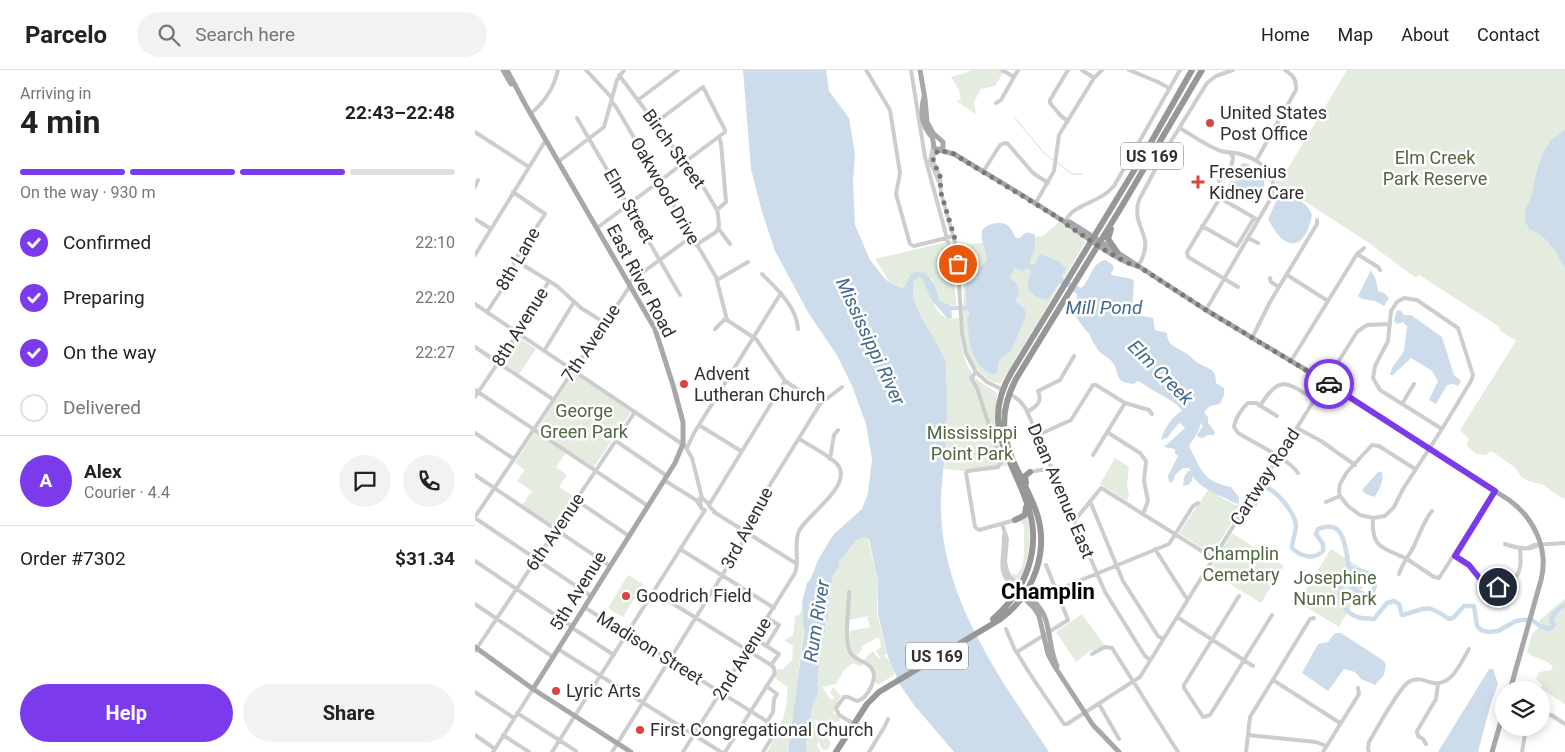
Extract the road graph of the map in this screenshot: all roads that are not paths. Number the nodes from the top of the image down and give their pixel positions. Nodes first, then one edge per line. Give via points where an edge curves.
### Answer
1 (503, 70) edge
2 (507, 70) edge
3 (558, 70) edge
4 (624, 70) edge
5 (678, 70) edge
6 (866, 70) edge
7 (911, 70) edge
8 (920, 70) edge
9 (1002, 70) edge
10 (1018, 70) edge
11 (1069, 70) edge
12 (1082, 70) edge
13 (1102, 70) edge
14 (1129, 70) edge
15 (1180, 70) edge
16 (1192, 70) edge
17 (1202, 70) edge
18 (1233, 70) edge
19 (1285, 70) edge
20 (588, 71) edge
21 (619, 76) junction
22 (1014, 77) junction
23 (1094, 78) junction
24 (1169, 88) junction
25 (925, 97) junction
26 (612, 100) junction
27 (638, 100) junction
28 (524, 103) junction
29 (996, 103) dead end
30 (530, 114) junction
31 (577, 118) dead end
32 (1068, 121) junction
33 (655, 123) junction
34 (1180, 128) junction
35 (475, 132) edge
36 (719, 137) junction
37 (590, 139) junction
38 (547, 142) junction
39 (942, 142) junction
40 (933, 144) junction
41 (939, 150) junction
42 (1230, 152) junction
43 (954, 154) junction
44 (1256, 161) junction
45 (558, 162) junction
46 (686, 162) junction
47 (529, 167) junction
48 (983, 172) junction
49 (478, 180) dead end
50 (1219, 181) dead end
51 (659, 182) junction
52 (1048, 183) junction
53 (475, 187) edge
54 (941, 187) junction
55 (513, 192) junction
56 (1035, 204) junction
57 (628, 205) junction
58 (1122, 206) junction
59 (717, 210) junction
60 (475, 219) edge
61 (1256, 219) junction
62 (1317, 220) dead end
63 (1065, 222) junction
64 (1202, 226) junction
65 (597, 228) junction
66 (718, 228) junction
67 (491, 229) junction
68 (954, 236) junction
69 (691, 237) junction
70 (1248, 238) junction
71 (948, 239) junction
72 (1096, 240) junction
73 (1258, 243) dead end
74 (730, 244) dead end
75 (696, 245) junction
76 (1364, 248) dead end
77 (1117, 252) junction
78 (1357, 254) junction
79 (475, 255) edge
80 (515, 260) junction
81 (660, 260) junction
82 (748, 262) dead end
83 (1138, 266) junction
84 (1380, 270) dead end
85 (762, 274) dead end
86 (1287, 275) junction
87 (1224, 278) junction
88 (1270, 278) dead end
89 (717, 280) junction
90 (549, 281) junction
91 (630, 285) junction
92 (1237, 287) dead end
93 (1279, 287) junction
94 (781, 293) junction
95 (680, 295) dead end
96 (1328, 301) junction
97 (574, 302) junction
98 (475, 304) edge
99 (1206, 310) junction
100 (487, 312) junction
101 (726, 318) junction
102 (605, 323) junction
103 (1390, 324) junction
104 (715, 329) dead end
105 (797, 329) dead end
106 (517, 332) junction
107 (753, 337) junction
108 (1252, 338) junction
109 (475, 347) edge
110 (544, 351) junction
111 (1074, 356) dead end
112 (1291, 361) junction
113 (498, 362) junction
114 (573, 370) junction
115 (974, 374) junction
116 (785, 381) junction
117 (1326, 382) junction
118 (1415, 384) dead end
119 (842, 387) dead end
120 (1002, 390) junction
121 (477, 391) edge
122 (1009, 394) junction
123 (475, 397) edge
124 (554, 400) junction
125 (1315, 400) junction
126 (1125, 403) junction
127 (820, 404) junction
128 (1402, 404) junction
129 (1260, 406) junction
130 (635, 412) junction
131 (1027, 412) junction
132 (1152, 414) dead end
133 (1277, 416) dead end
134 (699, 425) junction
135 (1297, 428) junction
136 (534, 429) junction
137 (1442, 429) junction
138 (838, 430) dead end
139 (1107, 432) junction
140 (475, 433) edge
141 (1038, 435) junction
142 (799, 439) junction
143 (616, 441) junction
144 (685, 446) junction
145 (1428, 448) junction
146 (741, 451) junction
147 (1093, 455) dead end
148 (1279, 458) junction
149 (514, 459) junction
150 (830, 459) junction
151 (1355, 465) junction
152 (1052, 468) junction
153 (1415, 469) junction
154 (596, 470) junction
155 (1030, 472) joint
156 (1298, 474) dead end
157 (475, 475) edge
158 (666, 478) junction
159 (1018, 482) junction
160 (494, 488) junction
161 (1495, 491) junction
162 (1340, 496) junction
163 (576, 500) junction
164 (1090, 501) junction
165 (1326, 502) dead end
166 (1198, 503) dead end
167 (648, 506) junction
168 (705, 506) junction
169 (1035, 507) junction
170 (1432, 511) dead end
171 (1143, 514) junction
172 (475, 518) edge
173 (1373, 518) junction
174 (1015, 520) joint
175 (1075, 520) junction
176 (1002, 524) junction
177 (556, 530) junction
178 (746, 532) junction
179 (1176, 534) junction
180 (629, 536) junction
181 (1565, 543) edge
182 (1505, 544) dead end
183 (1541, 544) junction
184 (680, 549) junction
185 (1520, 549) junction
186 (1155, 550) junction
187 (1455, 556) junction
188 (1213, 558) junction
189 (1406, 559) junction
190 (536, 560) junction
191 (475, 561) edge
192 (797, 564) junction
193 (1046, 565) dead end
194 (610, 566) junction
195 (1116, 566) junction
196 (1097, 574) junction
197 (1399, 574) dead end
198 (722, 576) junction
199 (517, 589) junction
200 (1057, 590) junction
201 (653, 592) junction
202 (849, 592) dead end
203 (1022, 592) junction
204 (591, 596) junction
205 (1239, 596) dead end
206 (1188, 599) junction
207 (475, 604) edge
208 (584, 607) junction
209 (774, 608) junction
210 (1272, 615) dead end
211 (1177, 617) junction
212 (695, 618) junction
213 (767, 618) junction
214 (1314, 618) dead end
215 (497, 619) junction
216 (572, 627) junction
217 (1006, 629) dead end
218 (627, 634) junction
219 (1047, 634) junction
220 (755, 638) junction
221 (1163, 640) junction
222 (1212, 640) junction
223 (766, 646) junction
224 (476, 649) edge
225 (558, 649) junction
226 (1469, 649) dead end
227 (747, 650) junction
228 (1017, 652) junction
229 (614, 654) junction
230 (1092, 654) dead end
231 (553, 656) junction
232 (669, 660) junction
233 (1150, 660) junction
234 (1243, 660) junction
235 (771, 665) junction
236 (1253, 666) dead end
237 (601, 676) junction
238 (1273, 680) junction
239 (1513, 681) edge
240 (1134, 682) junction
241 (1438, 684) junction
242 (766, 686) junction
243 (1358, 688) dead end
244 (533, 689) junction
245 (475, 692) edge
246 (721, 692) junction
247 (643, 702) junction
248 (1099, 704) junction
249 (751, 712) junction
250 (517, 713) junction
251 (1085, 713) junction
252 (1550, 715) edge
253 (575, 716) junction
254 (514, 718) junction
255 (888, 719) dead end
256 (767, 722) junction
257 (1340, 723) junction
258 (854, 724) junction
259 (1565, 724) edge
260 (475, 735) edge
261 (503, 735) junction
262 (694, 735) junction
263 (1248, 735) junction
264 (1497, 736) edge
265 (1525, 736) edge
266 (1119, 739) dead end
267 (560, 740) junction
268 (617, 743) junction
269 (1426, 744) dead end
270 (1326, 746) junction
271 (494, 750) edge
272 (576, 750) dead end
273 (529, 752) edge
274 (552, 752) edge
275 (612, 752) edge
276 (631, 752) edge
277 (683, 752) edge
278 (721, 752) edge
279 (725, 752) edge
280 (763, 752) edge
281 (836, 752) edge
282 (869, 752) edge
283 (1119, 752) edge
284 (1178, 752) edge
285 (1246, 752) edge
286 (1323, 752) edge
287 (1369, 752) edge
288 (1492, 752) edge
289 (1522, 752) edge

1 - 28 main road
2 - 28 main road
3 - 30 street via 541,104
4 - 21 street
5 - 27 street
6 - 71 street via 890,110 900,173 895,194 909,242 912,245
7 - 71 street via 925,157
8 - 25 main road
9 - 22 street
10 - 22 street
11 - 32 street via 1050,103
12 - 23 street
13 - 23 street
14 - 24 street
15 - 24 street
16 - 72 highway, US 169
17 - 58 highway, US 169
18 - 34 street via 1207,83
19 - 44 street via 1295,78 1296,90
20 - 26 street, Oakwood Drive
21 - 26 street
21 - 27 street, Birch Street
22 - 29 street
23 - 32 street
24 - 63 street via 1114,186 1104,196 1075,210
25 - 39 main road via 928,126
25 - 40 main road via 923,120
26 - 37 street via 604,127
26 - 51 street, Oakwood Drive
27 - 33 street, Birch Street
28 - 30 main road, East River Road
30 - 38 main road, East River Road
31 - 37 street, Elm Street
32 - 52 street via 1059,135 1054,171
33 - 36 street via 703,87 725,131
33 - 46 street, Birch Street
34 - 42 street via 1215,148
34 - 83 street via 1137,206 1137,217 1147,246
35 - 47 street
36 - 46 street
36 - 59 street via 726,202
37 - 45 street
37 - 57 street, Elm Street
38 - 45 main road, East River Road
38 - 47 street
39 - 40 main road via 935,140
39 - 41 main road via 943,147
39 - 43 main road
40 - 41 main road
40 - 54 street via 930,161
41 - 43 main road
41 - 54 street via 933,159
42 - 44 street
42 - 50 street via 1232,162
43 - 48 main road
44 - 61 street via 1268,171 1273,185 1271,198
45 - 65 main road, East River Road
46 - 51 street
46 - 59 street, Birch Street
47 - 55 street
48 - 52 street via 1000,145 1007,143 1033,173
48 - 56 main road
49 - 53 street
51 - 57 street
51 - 69 street, Oakwood Drive
52 - 56 street
54 - 68 street
55 - 67 street
55 - 80 street, 8th Lane via 545,214
56 - 63 main road
57 - 65 street
57 - 81 street, Elm Street
58 - 72 highway, US 169
58 - 77 highway via 1108,235
59 - 66 street, Birch Street
60 - 67 street
61 - 64 street via 1237,246
61 - 64 street via 1220,198
61 - 70 street
62 - 86 street
63 - 72 main road via 1070,222
64 - 87 street via 1188,257
65 - 91 main road, East River Road
66 - 74 street
66 - 75 street
67 - 79 street
68 - 71 street
68 - 115 street via 966,353
69 - 75 street, Oakwood Drive
69 - 81 street, 7th Avenue
70 - 73 street
70 - 87 street
72 - 77 main road
72 - 83 main road
72 - 120 highway, US 169 via 1063,286
72 - 122 highway, US 169
75 - 89 street, Oakwood Drive
76 - 78 street
77 - 83 main road
78 - 84 street
78 - 96 street
80 - 90 street
80 - 100 street, 8th Lane via 508,280
81 - 91 street, 7th Avenue
81 - 95 street, Elm Street
82 - 89 street
83 - 99 main road
85 - 94 street
86 - 93 street
86 - 96 street
87 - 92 street
87 - 99 street
88 - 93 street
89 - 101 street, Oakwood Drive
90 - 97 street
90 - 106 street, 8th Avenue
91 - 102 street, 7th Avenue
91 - 144 main road, East River Road via 660,343 681,408
93 - 108 street
94 - 105 street
94 - 107 street, 5th Avenue
96 - 112 street
97 - 102 street
97 - 110 street
98 - 100 street
99 - 108 main road
100 - 106 street
101 - 104 street
101 - 107 street
102 - 114 street, 7th Avenue
103 - 117 street, Cartway Road via 1372,324 1360,329
103 - 128 street via 1388,342 1373,371 1373,378 1380,390
103 - 137 street via 1394,305 1410,298 1422,302 1458,328 1473,375
106 - 110 street
106 - 113 street, 8th Avenue
107 - 116 street
107 - 134 street, 5th Avenue
108 - 112 main road
109 - 113 street
110 - 114 street
111 - 131 street via 1060,380 1038,391 1038,404
112 - 117 main road
113 - 121 street, 8th Avenue
113 - 124 street
114 - 124 street, 7th Avenue
114 - 130 street
115 - 120 street, Dean Avenue East
115 - 176 street via 971,380 977,389 1001,462 999,467 966,473 974,526 977,530
116 - 127 street
116 - 146 street
117 - 125 street, Cartway Road
117 - 145 main road
118 - 128 street
119 - 127 street, 3rd Avenue
120 - 122 street, Dean Avenue East
120 - 159 highway, US 169 via 999,435
121 - 123 street, 8th Avenue
121 - 136 street
122 - 131 street, Dean Avenue East via 1020,400
122 - 169 highway, US 169 via 1004,419 1005,438
124 - 136 street, 7th Avenue
125 - 129 street via 1294,387 1282,384 1270,390
125 - 135 street, Cartway Road
126 - 132 street via 1149,410
126 - 139 street
126 - 141 street via 1093,385 1071,420
127 - 142 street, 3rd Avenue
128 - 137 street
129 - 133 street
129 - 148 street via 1251,402 1244,406 1234,427 1238,433
130 - 143 street, 6th Avenue
130 - 144 street
131 - 141 street, Dean Avenue East
134 - 144 street, 5th Avenue
134 - 146 street
135 - 148 street, Cartway Road
135 - 151 street via 1321,440
136 - 149 street, 7th Avenue
136 - 154 street
137 - 145 street
138 - 150 street via 834,435
139 - 147 street
139 - 171 street via 1140,453 1148,462 1144,481 1148,501
140 - 149 street
141 - 152 street, Dean Avenue East
142 - 150 street
142 - 178 street, 3rd Avenue via 747,522
143 - 154 street, 6th Avenue
143 - 158 street
144 - 158 main road, 5th Avenue
144 - 168 street via 692,458
145 - 153 street
145 - 161 main road
146 - 168 street
148 - 156 street
148 - 188 street, Cartway Road
149 - 160 street, 7th Avenue
150 - 192 street via 839,468 840,480 799,531
151 - 153 street via 1369,446 1375,444
151 - 162 street via 1340,484
152 - 155 street
152 - 175 street, Dean Avenue East
153 - 173 street via 1394,507 1385,516
154 - 163 street, 6th Avenue
154 - 167 street
155 - 169 highway via 1025,480
157 - 160 street
158 - 167 main road, 5th Avenue
158 - 168 street
159 - 174 highway via 1027,510 1024,516
159 - 203 highway, US 169 via 1029,508 1033,534 1031,561
160 - 172 street, 7th Avenue
160 - 177 street
161 - 183 main road via 1524,513
161 - 187 street
162 - 165 street
162 - 173 street via 1360,515
163 - 177 street, 6th Avenue
163 - 180 street
164 - 171 street via 1101,488
164 - 175 street
164 - 195 street
166 - 179 street
167 - 180 main road, 5th Avenue
168 - 178 street
168 - 184 street
169 - 203 highway, US 169 via 1041,550 1036,572
170 - 189 street
171 - 179 street
172 - 190 street, Madison Street
173 - 189 street via 1372,531 1377,544
174 - 176 street
175 - 196 street, Dean Avenue East
176 - 203 street via 1002,570 1006,580
177 - 190 street, 6th Avenue
177 - 194 street
178 - 192 street
178 - 198 street, 3rd Avenue
179 - 186 street via 1169,544
179 - 188 street
180 - 194 main road, 5th Avenue
181 - 183 street
182 - 185 street
183 - 185 street
183 - 239 main road via 1543,572
184 - 198 street
184 - 201 street
185 - 187 street via 1521,564 1517,574 1507,584 1498,587 1481,580 1469,565
186 - 195 street
186 - 206 street
187 - 189 street via 1437,578
188 - 206 street, Cartway Road
189 - 197 street
190 - 199 street, 6th Avenue
190 - 204 street, Madison Street
191 - 199 street
192 - 209 street, 2nd Avenue
193 - 200 street
194 - 204 main road, 5th Avenue
195 - 196 street
195 - 221 street
196 - 200 street
196 - 233 street, Dean Avenue East via 1109,599
198 - 209 street
198 - 212 street, 3rd Avenue
199 - 215 street, 6th Avenue
199 - 216 street
200 - 219 street via 1069,618
201 - 212 street
201 - 218 street
202 - 258 street via 849,649 873,672 871,689 863,699 857,701 846,696 836,708 839,715
203 - 219 main road via 1042,612
203 - 258 highway, US 169 via 1001,618 875,696
204 - 208 main road, 5th Avenue
205 - 222 street
206 - 211 street, Cartway Road
207 - 215 street
208 - 216 main road, 5th Avenue
208 - 218 street, Madison Street
209 - 213 street, 2nd Avenue
210 - 234 street
211 - 221 street, Cartway Road
211 - 222 street
212 - 227 street
212 - 232 street, 3rd Avenue
213 - 220 street, 2nd Avenue
213 - 223 street via 779,625
214 - 238 street via 1310,619
215 - 224 street, 6th Avenue
215 - 231 street
216 - 225 main road, 5th Avenue
216 - 229 street
217 - 228 street
218 - 229 street
218 - 232 street, Madison Street
219 - 228 street
219 - 251 main road via 1055,661
220 - 223 street
220 - 227 street, 2nd Avenue
221 - 233 street, Cartway Road
222 - 234 street
222 - 234 street via 1184,685 1203,717 1210,715
223 - 235 street via 779,654
224 - 244 main road
225 - 231 main road, 5th Avenue
225 - 237 street
226 - 241 street via 1451,678
227 - 235 street
227 - 246 street, 2nd Avenue
228 - 251 street, Cartway Road via 1064,724
229 - 237 street
230 - 240 street via 1105,647 1112,648
231 - 244 main road, 5th Avenue
232 - 246 street, Madison Street
232 - 247 street, 3rd Avenue
233 - 240 street, Cartway Road
234 - 236 street
235 - 242 street via 775,673
237 - 247 street
237 - 253 street
238 - 257 street
238 - 263 street via 1250,717
240 - 248 street, Cartway Road
240 - 284 street
241 - 269 street via 1436,699 1417,731
241 - 287 street via 1417,679 1406,684 1369,742
242 - 249 street
242 - 256 street via 777,694
243 - 257 street via 1359,694
244 - 250 street, 5th Avenue
244 - 253 main road
245 - 254 street
246 - 249 street, Madison Street
246 - 262 street, 2nd Avenue
247 - 262 street
247 - 268 street, 3rd Avenue
248 - 251 street, Cartway Road
248 - 266 street
249 - 256 street, Madison Street
249 - 279 street
250 - 254 street, 5th Avenue
250 - 267 street
251 - 283 main road
252 - 259 street
253 - 267 street
253 - 268 main road
254 - 261 street, 5th Avenue
255 - 282 street
256 - 280 street via 777,730
257 - 270 street
258 - 281 highway, US 169
260 - 271 street
261 - 271 street, 5th Avenue
261 - 273 street
262 - 277 street, 2nd Avenue
262 - 278 street
263 - 270 street via 1316,742
263 - 285 street
264 - 288 main road
265 - 289 street
267 - 272 street
267 - 274 street
268 - 275 street, 3rd Avenue
268 - 276 main road
270 - 286 street

